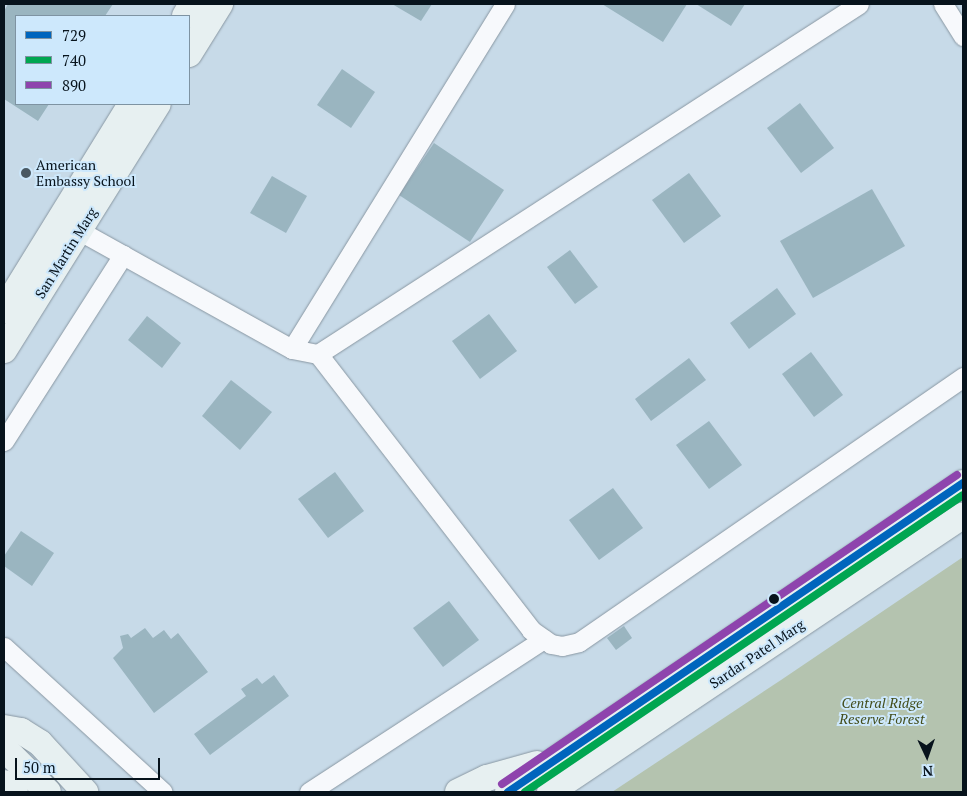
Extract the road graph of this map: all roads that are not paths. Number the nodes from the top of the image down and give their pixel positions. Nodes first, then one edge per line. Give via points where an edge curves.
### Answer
1 (192, 4) edge
2 (220, 4) edge
3 (506, 4) edge
4 (859, 4) edge
5 (943, 4) edge
6 (186, 15) edge
7 (963, 36) edge
8 (190, 52) edge
9 (130, 105) edge
10 (157, 105) edge
11 (70, 226) junction
12 (123, 255) junction
13 (4, 310) edge
14 (4, 350) edge
15 (292, 350) junction
16 (318, 354) junction
17 (963, 377) edge
18 (4, 441) edge
19 (963, 483) edge
20 (963, 515) edge
21 (544, 639) junction
22 (4, 647) edge
23 (4, 728) edge
24 (4, 748) edge
25 (559, 758) junction
26 (4, 783) edge
27 (15, 792) edge
28 (48, 792) edge
29 (85, 792) edge
30 (163, 792) edge
31 (309, 792) edge
32 (458, 792) edge
33 (508, 792) edge
34 (550, 792) edge

1 - 6 main road
2 - 8 main road
3 - 15 street
4 - 16 street
5 - 7 street
9 - 11 main road, San Martin Marg
10 - 11 main road, San Martin Marg
11 - 12 street
11 - 13 main road, San Martin Marg
11 - 14 main road, San Martin Marg
12 - 15 street
12 - 18 street
15 - 16 street
16 - 21 street via 530,630
17 - 21 street via 579,642 562,646
19 - 25 main road, Sardar Patel Marg
20 - 34 main road, Sardar Patel Marg
21 - 31 street
22 - 30 street
23 - 29 main road via 21,731 40,743
24 - 28 main road
25 - 32 main road via 487,778
25 - 33 main road, Sardar Patel Marg
26 - 27 main road

